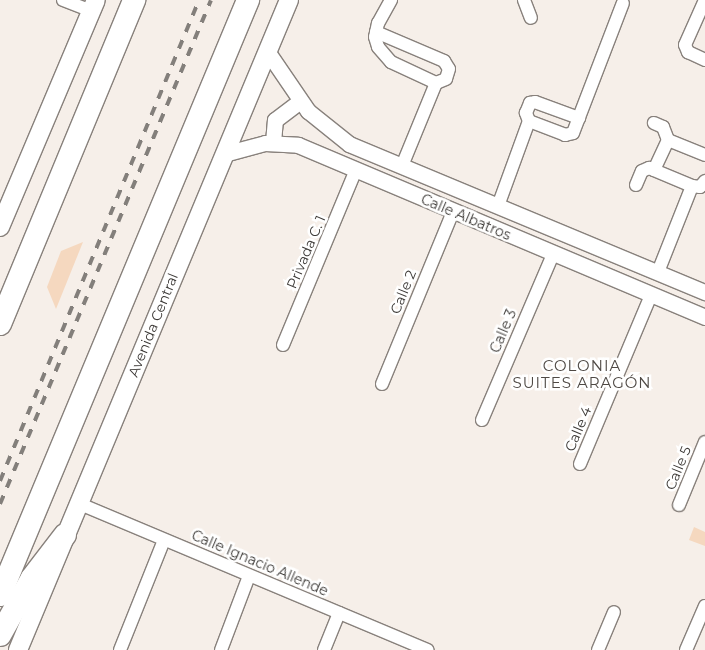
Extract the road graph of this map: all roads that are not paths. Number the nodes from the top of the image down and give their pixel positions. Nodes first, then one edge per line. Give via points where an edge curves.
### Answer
1 (62, 0) edge
2 (134, 0) edge
3 (248, 0) edge
4 (288, 0) edge
5 (391, 0) edge
6 (524, 0) edge
7 (705, 0) edge
8 (623, 3) dead end
9 (94, 5) edge
10 (531, 18) dead end
11 (376, 32) junction
12 (267, 51) junction
13 (705, 60) edge
14 (436, 83) junction
15 (300, 101) junction
16 (579, 118) junction
17 (529, 120) junction
18 (654, 123) dead end
19 (668, 140) junction
20 (274, 142) junction
21 (224, 154) junction
22 (705, 155) edge
23 (402, 166) junction
24 (356, 170) junction
25 (654, 170) junction
26 (705, 182) edge
27 (636, 186) dead end
28 (692, 186) junction
29 (498, 206) junction
30 (453, 212) junction
31 (0, 227) edge
32 (552, 254) junction
33 (658, 272) junction
34 (705, 292) edge
35 (651, 296) junction
36 (705, 317) edge
37 (0, 324) edge
38 (283, 345) dead end
39 (382, 384) dead end
40 (482, 420) dead end
41 (705, 442) edge
42 (580, 464) dead end
43 (80, 504) junction
44 (679, 505) dead end
45 (65, 535) junction
46 (164, 540) junction
47 (250, 576) junction
48 (0, 595) edge
49 (705, 606) edge
50 (614, 612) dead end
51 (340, 613) junction
52 (0, 635) edge
53 (18, 650) edge
54 (120, 650) edge
55 (222, 650) edge
56 (324, 650) edge
57 (428, 650) edge
58 (598, 650) edge
59 (686, 650) edge

1 - 9 street
2 - 37 highway
3 - 48 highway
4 - 12 main road, Avenida Central
5 - 11 street
6 - 10 street
7 - 13 street via 684,44 688,52
8 - 16 street
9 - 31 main road
11 - 14 street via 378,47 387,60
11 - 14 street via 447,63 448,76
12 - 15 street, Calle Albatros
12 - 21 main road, Avenida Central
14 - 23 street
15 - 20 street via 275,120
15 - 23 street, Calle Albatros via 324,127 342,140
16 - 17 street via 575,131 568,135
16 - 17 street via 532,102 526,113
17 - 29 street
18 - 19 street via 663,128
19 - 22 street
19 - 25 street
20 - 21 street, Calle Albatros
20 - 24 street, Calle Albatros via 298,145
21 - 43 main road, Avenida Central
23 - 29 street, Calle Albatros
24 - 30 street, Calle Albatros
24 - 38 street, Privada C. 1
25 - 27 street via 642,171
25 - 28 street
26 - 28 street via 700,187
28 - 33 street
29 - 33 street, Calle Albatros
30 - 32 street, Calle Albatros
30 - 39 street, Calle 2
32 - 35 street, Calle Albatros
32 - 40 street, Calle 3
33 - 34 street, Calle Albatros
35 - 36 street, Calle Albatros
35 - 42 street, Calle 4
41 - 44 street, Calle 5
43 - 45 main road, Avenida Central
43 - 46 street, Calle Ignacio Allende
45 - 52 highway via 32,578
45 - 53 main road, Avenida Central
46 - 47 street, Calle Ignacio Allende
46 - 54 street
47 - 51 street, Calle Ignacio Allende
47 - 55 street
49 - 59 street
50 - 58 street
51 - 56 street
51 - 57 street, Calle Ignacio Allende

